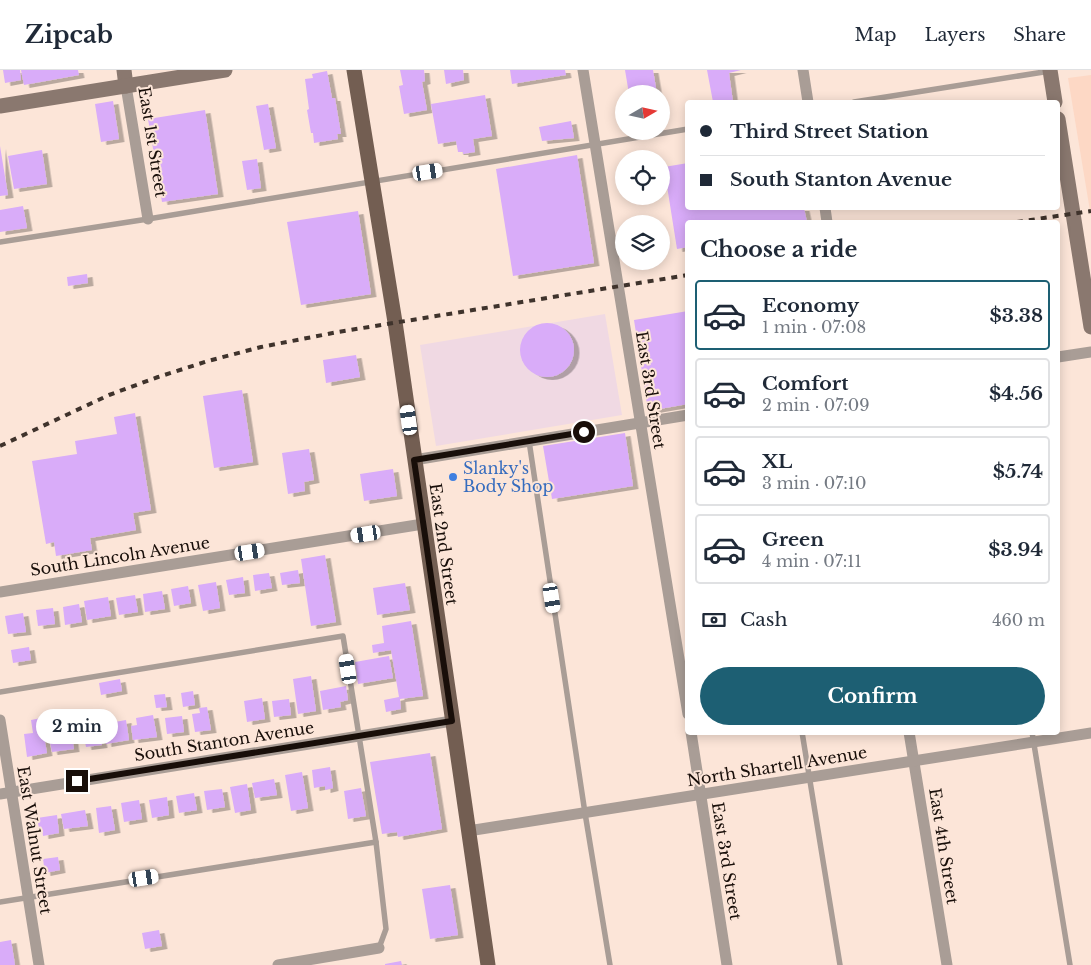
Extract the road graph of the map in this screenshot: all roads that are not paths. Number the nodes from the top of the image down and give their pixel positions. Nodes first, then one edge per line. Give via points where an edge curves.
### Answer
1 (124, 70) edge
2 (225, 70) edge
3 (354, 70) edge
4 (583, 70) edge
5 (803, 70) edge
6 (1052, 70) edge
7 (126, 86) junction
8 (808, 100) edge
9 (866, 100) edge
10 (1055, 100) edge
11 (0, 106) edge
12 (685, 129) edge
13 (1060, 132) edge
14 (595, 144) junction
15 (372, 181) junction
16 (148, 219) junction
17 (0, 242) edge
18 (1091, 327) edge
19 (1091, 352) edge
20 (1060, 357) edge
21 (685, 416) edge
22 (639, 423) junction
23 (528, 441) junction
24 (414, 460) junction
25 (423, 524) junction
26 (0, 592) edge
27 (0, 692) edge
28 (685, 696) edge
29 (0, 720) edge
30 (452, 721) junction
31 (1091, 733) edge
32 (691, 735) edge
33 (803, 735) edge
34 (909, 735) edge
35 (360, 736) junction
36 (1033, 737) edge
37 (913, 762) junction
38 (810, 778) junction
39 (6, 793) edge
40 (701, 794) junction
41 (585, 813) junction
42 (468, 831) junction
43 (376, 842) junction
44 (28, 897) junction
45 (0, 902) edge
46 (379, 948) joint
47 (39, 965) edge
48 (278, 965) edge
49 (488, 965) edge
50 (610, 965) edge
51 (727, 965) edge
52 (840, 965) edge
53 (947, 965) edge
54 (1070, 965) edge

1 - 7 street, East 1st Street
2 - 7 street
3 - 15 main road, East 2nd Street
4 - 14 street, East 3rd Street
5 - 8 street
6 - 9 lane
6 - 10 street
7 - 11 street
7 - 16 street, East 1st Street
12 - 14 lane
13 - 18 street
14 - 15 lane
14 - 22 street, East 3rd Street
15 - 16 lane
15 - 24 main road, East 2nd Street
16 - 17 lane
19 - 20 street
21 - 22 street
22 - 23 street
22 - 28 street, East 3rd Street
23 - 24 street
23 - 41 lane
24 - 25 main road, East 2nd Street
25 - 26 street, South Lincoln Avenue
25 - 30 main road, East 2nd Street
27 - 35 lane via 343,636
29 - 39 street, East Walnut Street
30 - 35 street, South Stanton Avenue
30 - 42 main road, East 2nd Street
31 - 36 street, North Shartell Avenue
32 - 40 street, East 3rd Street
33 - 38 lane
34 - 37 street, East 4th Street
35 - 39 street, South Stanton Avenue
35 - 43 lane
36 - 37 street, North Shartell Avenue
36 - 54 lane
37 - 38 street, North Shartell Avenue
37 - 53 street, East 4th Street
38 - 40 street, North Shartell Avenue
38 - 52 lane
39 - 44 street, East Walnut Street
40 - 41 street, North Shartell Avenue
40 - 51 street, East 3rd Street
41 - 42 street, North Shartell Avenue
41 - 50 lane
42 - 49 main road, East 2nd Street
43 - 44 lane
43 - 46 lane via 386,929
44 - 45 lane
44 - 47 street, East Walnut Street
46 - 48 street

